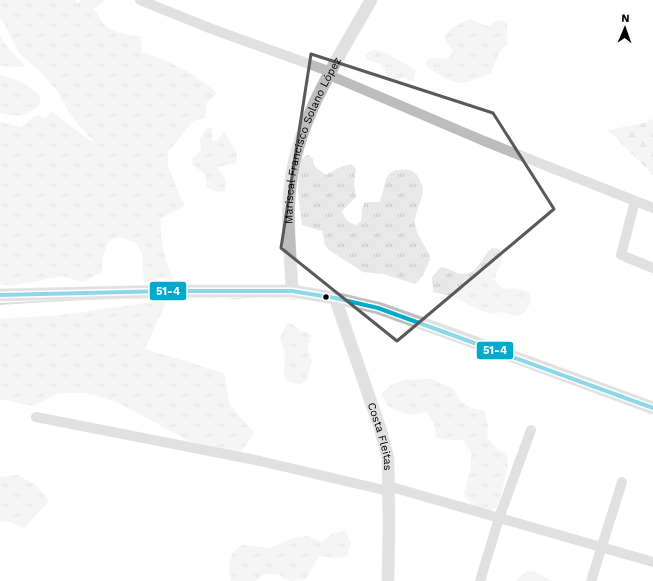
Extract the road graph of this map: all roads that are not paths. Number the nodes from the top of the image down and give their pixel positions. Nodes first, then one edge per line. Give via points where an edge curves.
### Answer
1 (140, 0) edge
2 (371, 0) edge
3 (330, 74) junction
4 (636, 201) junction
5 (653, 208) edge
6 (653, 268) edge
7 (292, 291) junction
8 (0, 295) edge
9 (335, 298) junction
10 (653, 408) edge
11 (36, 416) dead end
12 (531, 430) dead end
13 (622, 482) dead end
14 (388, 489) junction
15 (500, 518) junction
16 (602, 547) junction
17 (653, 562) edge
18 (388, 581) edge
19 (480, 581) edge
20 (591, 581) edge

1 - 3 street
2 - 3 main road, Mariscal Francisco Solano López
3 - 4 street via 484,141
3 - 7 main road, Mariscal Francisco Solano López via 305,125 293,168 289,209
4 - 5 street
4 - 6 street via 623,256
7 - 8 main road
7 - 9 main road
9 - 10 main road via 378,308 462,337
9 - 14 main road, Costa Fleitas via 380,428 388,458
11 - 14 street
12 - 15 street
13 - 16 street
14 - 15 street
14 - 18 main road, Costa Fleitas
15 - 16 street
15 - 19 street
16 - 17 street
16 - 20 street

